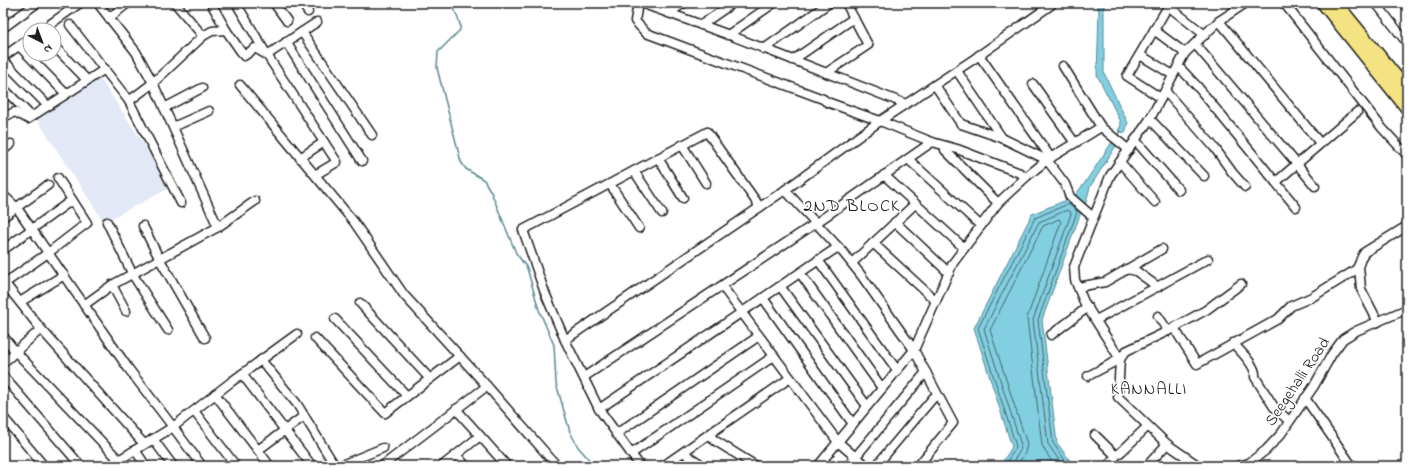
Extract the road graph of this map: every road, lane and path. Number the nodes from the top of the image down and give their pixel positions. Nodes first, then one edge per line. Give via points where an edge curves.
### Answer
1 (37, 3) edge
2 (78, 3) edge
3 (128, 3) edge
4 (174, 3) edge
5 (211, 3) edge
6 (236, 3) edge
7 (274, 3) edge
8 (302, 3) edge
9 (639, 3) edge
10 (684, 3) edge
11 (733, 3) edge
12 (774, 3) edge
13 (830, 3) edge
14 (846, 3) edge
15 (1284, 3) edge
16 (1323, 3) edge
17 (1336, 3) edge
18 (1376, 3) edge
19 (1169, 4) edge
20 (1241, 4) edge
21 (1051, 5) dead end
22 (100, 6) dead end
23 (308, 12) dead end
24 (669, 13) junction
25 (110, 18) junction
26 (854, 18) junction
27 (287, 21) dead end
28 (1219, 21) junction
29 (53, 22) edge
30 (317, 22) dead end
31 (70, 25) dead end
32 (701, 25) junction
33 (3, 28) edge
34 (226, 30) junction
35 (1154, 30) junction
36 (302, 32) junction
37 (728, 35) junction
38 (1205, 35) junction
39 (203, 36) junction
40 (286, 42) junction
41 (1407, 43) edge
42 (22, 44) edge
43 (1195, 44) junction
44 (19, 46) junction
45 (764, 49) junction
46 (1186, 53) junction
47 (62, 54) edge
48 (267, 55) junction
49 (1140, 55) junction
50 (979, 56) junction
51 (3, 58) edge
52 (793, 60) junction
53 (1063, 66) dead end
54 (1178, 66) junction
55 (105, 69) junction
56 (957, 70) junction
57 (826, 73) junction
58 (1173, 74) junction
59 (87, 80) junction
60 (153, 83) junction
61 (1033, 84) dead end
62 (240, 85) dead end
63 (935, 85) junction
64 (3, 88) edge
65 (202, 88) dead end
66 (1407, 90) edge
67 (66, 94) junction
68 (1163, 94) junction
69 (129, 101) junction
70 (906, 104) junction
71 (48, 106) junction
72 (164, 108) junction
73 (1407, 108) edge
74 (209, 111) dead end
75 (1357, 112) dead end
76 (31, 116) junction
77 (3, 117) edge
78 (1150, 120) junction
79 (880, 121) junction
80 (174, 127) junction
81 (1101, 127) junction
82 (372, 135) dead end
83 (1002, 138) junction
84 (1135, 140) junction
85 (324, 142) junction
86 (932, 142) junction
87 (1075, 143) junction
88 (1320, 143) junction
89 (11, 144) dead end
90 (682, 145) junction
91 (945, 146) junction
92 (3, 150) edge
93 (1129, 150) junction
94 (1407, 155) edge
95 (300, 158) junction
96 (658, 158) junction
97 (908, 159) junction
98 (1049, 159) junction
99 (362, 161) dead end
100 (1120, 162) junction
101 (1297, 164) junction
102 (634, 171) junction
103 (315, 175) junction
104 (884, 175) junction
105 (1204, 176) dead end
106 (1026, 177) junction
107 (58, 178) dead end
108 (1276, 182) junction
109 (706, 183) dead end
110 (610, 184) junction
111 (48, 185) dead end
112 (1315, 186) dead end
113 (1245, 187) dead end
114 (784, 190) junction
115 (1179, 190) dead end
116 (3, 194) edge
117 (683, 198) dead end
118 (72, 200) junction
119 (255, 201) dead end
120 (1155, 202) dead end
121 (181, 203) dead end
122 (998, 203) junction
123 (915, 204) junction
124 (760, 207) junction
125 (1296, 207) dead end
126 (17, 208) junction
127 (662, 213) dead end
128 (3, 217) edge
129 (1093, 217) junction
130 (107, 222) dead end
131 (895, 222) junction
132 (816, 223) junction
133 (143, 226) dead end
134 (980, 226) junction
135 (1407, 226) edge
136 (218, 227) junction
137 (639, 228) dead end
138 (32, 230) junction
139 (873, 243) junction
140 (838, 247) junction
141 (964, 248) junction
142 (1162, 249) dead end
143 (3, 250) edge
144 (48, 253) junction
145 (159, 258) junction
146 (1208, 259) dead end
147 (818, 260) junction
148 (852, 264) junction
149 (1359, 266) junction
150 (1127, 269) junction
151 (949, 272) junction
152 (800, 273) junction
153 (64, 275) junction
154 (133, 275) junction
155 (4, 282) edge
156 (1241, 284) dead end
157 (112, 285) junction
158 (722, 286) junction
159 (780, 286) junction
160 (1078, 287) junction
161 (1158, 287) junction
162 (762, 298) junction
163 (936, 301) junction
164 (20, 302) junction
165 (360, 304) dead end
166 (84, 306) junction
167 (1088, 307) junction
168 (1407, 309) edge
169 (126, 311) dead end
170 (741, 312) junction
171 (1158, 316) dead end
172 (335, 319) dead end
173 (1096, 320) junction
174 (1378, 322) junction
175 (41, 329) junction
176 (168, 330) dead end
177 (1171, 330) junction
178 (297, 334) dead end
179 (1051, 335) dead end
180 (3, 336) edge
181 (759, 336) junction
182 (205, 338) dead end
183 (315, 338) dead end
184 (565, 340) junction
185 (1233, 343) junction
186 (914, 350) junction
187 (15, 351) junction
188 (460, 356) junction
189 (774, 356) junction
190 (1120, 359) junction
191 (261, 360) junction
192 (3, 363) edge
193 (897, 370) junction
194 (926, 372) junction
195 (242, 374) junction
196 (3, 376) edge
197 (1088, 376) dead end
198 (584, 377) junction
199 (790, 378) junction
200 (430, 379) junction
201 (487, 386) junction
202 (882, 388) junction
203 (215, 394) junction
204 (937, 395) junction
205 (407, 396) junction
206 (1306, 398) junction
207 (867, 406) junction
208 (456, 409) junction
209 (598, 409) junction
210 (194, 411) junction
211 (304, 416) junction
212 (3, 417) edge
213 (1289, 421) junction
214 (853, 424) junction
215 (1148, 426) junction
216 (173, 427) junction
217 (284, 430) junction
218 (616, 434) junction
219 (710, 435) junction
220 (1095, 435) dead end
221 (480, 436) junction
222 (153, 439) junction
223 (838, 442) junction
224 (144, 444) junction
225 (1167, 444) junction
226 (383, 448) dead end
227 (135, 450) junction
228 (258, 450) junction
229 (684, 452) junction
230 (631, 454) junction
231 (456, 455) junction
232 (1116, 456) junction
233 (855, 457) junction
234 (1187, 463) edge
235 (113, 464) edge
236 (387, 465) edge
237 (44, 466) edge
238 (81, 466) edge
239 (146, 466) edge
240 (173, 466) edge
241 (202, 466) edge
242 (236, 466) edge
243 (270, 466) edge
244 (312, 466) edge
245 (335, 466) edge
246 (340, 466) edge
247 (442, 466) edge
248 (466, 466) edge
249 (507, 466) edge
250 (557, 466) edge
251 (640, 466) edge
252 (663, 466) edge
253 (704, 466) edge
254 (756, 466) edge
255 (818, 466) edge
256 (848, 466) edge
257 (866, 466) edge
258 (876, 466) edge
259 (918, 466) edge
260 (1108, 466) edge
261 (1147, 466) edge
262 (1199, 466) edge
263 (1238, 466) edge
264 (1352, 466) edge

1 - 33 street
2 - 29 street
3 - 25 street
4 - 39 street
5 - 34 street
6 - 48 street
7 - 27 street
8 - 23 street
9 - 24 street
9 - 79 street via 635,21 646,33
10 - 24 street
11 - 32 street
12 - 37 street
13 - 45 street
14 - 26 street
15 - 94 street via 1382,128
16 - 73 highway
17 - 66 highway
18 - 41 street
19 - 35 street
19 - 38 street
20 - 28 street
21 - 50 street
22 - 25 street
24 - 32 street
25 - 60 street via 136,52
26 - 52 street
26 - 57 street via 868,45
28 - 38 street
28 - 88 street
30 - 36 street
31 - 55 street
32 - 37 street
34 - 39 street via 212,31
34 - 48 street via 244,56 255,48
35 - 46 street
35 - 49 street
36 - 40 street
36 - 82 street
37 - 45 street
38 - 43 street
39 - 60 street
40 - 48 street
40 - 99 street
42 - 44 street
43 - 46 street
43 - 101 street
44 - 51 street
44 - 67 street
45 - 52 street
46 - 54 street
47 - 59 street
48 - 85 street
49 - 58 street
49 - 68 street via 1127,76
50 - 56 street
50 - 98 street
51 - 71 street
52 - 57 street
53 - 81 street
54 - 58 street
54 - 108 street
55 - 59 street
55 - 69 street
56 - 63 street
56 - 83 street
57 - 70 street
58 - 68 street
59 - 67 street
60 - 69 street
60 - 72 street
61 - 87 street
62 - 95 street
63 - 70 street
63 - 83 street via 960,124
64 - 76 street
65 - 72 street
67 - 71 street
68 - 78 street
68 - 113 street via 1214,147
69 - 121 street
70 - 79 street
71 - 76 street
72 - 80 street
74 - 80 street
75 - 88 street
76 - 77 street via 28,118 15,112
78 - 84 street
78 - 105 street
79 - 86 street
79 - 114 street
80 - 136 street
81 - 87 street
81 - 93 street
83 - 98 street
84 - 93 street
84 - 115 street
85 - 95 street
85 - 103 street via 337,162
86 - 91 street
86 - 97 street
87 - 98 street
88 - 101 street
89 - 92 street
90 - 96 street
90 - 109 street
90 - 124 street via 707,132
91 - 106 street via 956,148
91 - 122 street via 944,150
93 - 100 street
95 - 103 street
96 - 102 street
96 - 117 street
97 - 104 street
97 - 134 street
98 - 106 street
98 - 129 street via 1066,184 1070,197
100 - 120 street
100 - 129 street via 1110,176
101 - 108 street
101 - 112 street
102 - 110 street
102 - 127 street
103 - 188 street via 354,222 404,296
104 - 123 street
104 - 132 street
106 - 122 street
107 - 118 street
108 - 125 street
110 - 137 street
110 - 184 street via 523,230
111 - 126 street
114 - 124 street
114 - 132 street
116 - 126 street
118 - 138 street
118 - 144 street via 87,223
119 - 136 street
122 - 134 street
123 - 131 street
123 - 141 street
124 - 184 street
126 - 128 street
126 - 138 street
129 - 160 street via 1074,267
130 - 154 street
131 - 139 street
131 - 151 street
132 - 140 street
132 - 158 street
133 - 145 street
134 - 141 street
135 - 149 street via 1365,252
136 - 145 street
138 - 143 street
138 - 144 street
139 - 148 street
139 - 163 street
140 - 147 street
140 - 148 street
141 - 151 street
142 - 150 street
144 - 153 street
144 - 155 street
145 - 154 street
145 - 182 street
146 - 161 street
147 - 152 street
147 - 193 street
148 - 186 street
149 - 174 street via 1361,289
149 - 185 street via 1314,295 1291,306 1278,319
150 - 160 street via 1105,282
150 - 161 street via 1136,271
151 - 163 street
152 - 159 street
152 - 202 street
153 - 164 street
153 - 166 street
154 - 157 street
154 - 176 street
155 - 164 street
156 - 177 street via 1206,310
157 - 166 street
157 - 169 street
158 - 170 street
158 - 198 street
159 - 162 street
159 - 207 street
160 - 167 street
161 - 173 street
162 - 170 street
162 - 214 street
163 - 186 street
164 - 175 street
165 - 200 street
166 - 216 street
167 - 173 street
167 - 179 street
168 - 174 street, Seegehalli Road
170 - 181 street
170 - 209 street
171 - 177 street
172 - 205 street
173 - 190 street
174 - 206 street, Seegehalli Road via 1343,339
175 - 187 street
175 - 224 street
177 - 185 street via 1197,364
177 - 190 street via 1126,351
178 - 191 street
180 - 187 street
181 - 189 street
181 - 218 street
183 - 205 street via 385,412
184 - 198 street
185 - 213 street via 1248,360 1255,377 1274,407
186 - 193 street
186 - 194 street
187 - 192 street
187 - 235 street
188 - 200 street
188 - 201 street
189 - 199 street
189 - 230 street
190 - 197 street
190 - 215 street via 1118,397
191 - 195 street
191 - 211 street
193 - 202 street
194 - 204 street
194 - 233 street
195 - 203 street
195 - 217 street
196 - 238 street
198 - 209 street
199 - 219 street
199 - 223 street
200 - 205 street
201 - 208 street
201 - 250 street
202 - 207 street
203 - 210 street
203 - 228 street
204 - 258 street
204 - 259 street via 953,423
206 - 213 street, Seegehalli Road
206 - 264 street
207 - 214 street
208 - 221 street
208 - 236 street
209 - 218 street
210 - 216 street
210 - 242 street
211 - 217 street
211 - 245 street
212 - 237 street
213 - 263 street, Seegehalli Road via 1266,450 1249,463
214 - 223 street
215 - 225 street
215 - 232 street
216 - 222 street
216 - 241 street
217 - 228 street
217 - 244 street
218 - 230 street
219 - 229 street
219 - 254 street
220 - 232 street
221 - 231 street
221 - 249 street
222 - 224 street
222 - 240 street
223 - 233 street
223 - 255 street
224 - 227 street
225 - 234 street
225 - 261 street
226 - 246 street
227 - 235 street
227 - 239 street
228 - 243 street
229 - 252 street
229 - 253 street
230 - 251 street
231 - 247 street
231 - 248 street
232 - 260 street
233 - 256 street
233 - 257 street
234 - 262 street

